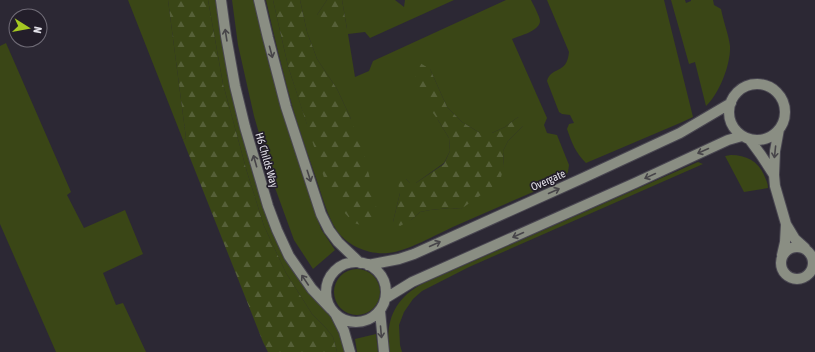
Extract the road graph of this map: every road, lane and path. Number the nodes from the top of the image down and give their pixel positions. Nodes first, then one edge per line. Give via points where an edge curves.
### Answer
1 (221, 0) edge
2 (259, 0) edge
3 (731, 103) junction
4 (779, 129) junction
5 (746, 138) junction
6 (774, 176) junction
7 (786, 224) junction
8 (810, 250) edge
9 (782, 257) junction
10 (364, 264) junction
11 (813, 270) edge
12 (386, 298) junction
13 (380, 311) junction
14 (334, 312) junction
15 (350, 352) edge
16 (384, 352) edge

14 -> 1 street, H6 Childs Way via 312,289 289,256 268,206 235,86
2 -> 10 street via 286,107 321,214 338,242
3 - 4 street via 734,96 749,86 766,86 782,101 784,116
3 - 5 street via 731,122 735,130
10 -> 3 street, Overgate via 414,254 680,133
4 - 5 street via 766,139
4 -> 6 street via 774,151
5 - 6 street
5 -> 12 street via 722,143 685,159 412,282
6 - 7 street
7 - 8 street via 795,239
7 - 9 street
8 - 9 street via 794,247 784,252
8 - 11 street
9 - 11 street via 781,268 792,279 806,277
10 - 12 street via 375,269 382,279
10 - 14 street via 343,265 331,276 326,293 327,301
12 - 13 street
13 - 14 street via 364,322 344,320
13 -> 16 street
14 - 15 street, H6 Childs Way via 344,331

